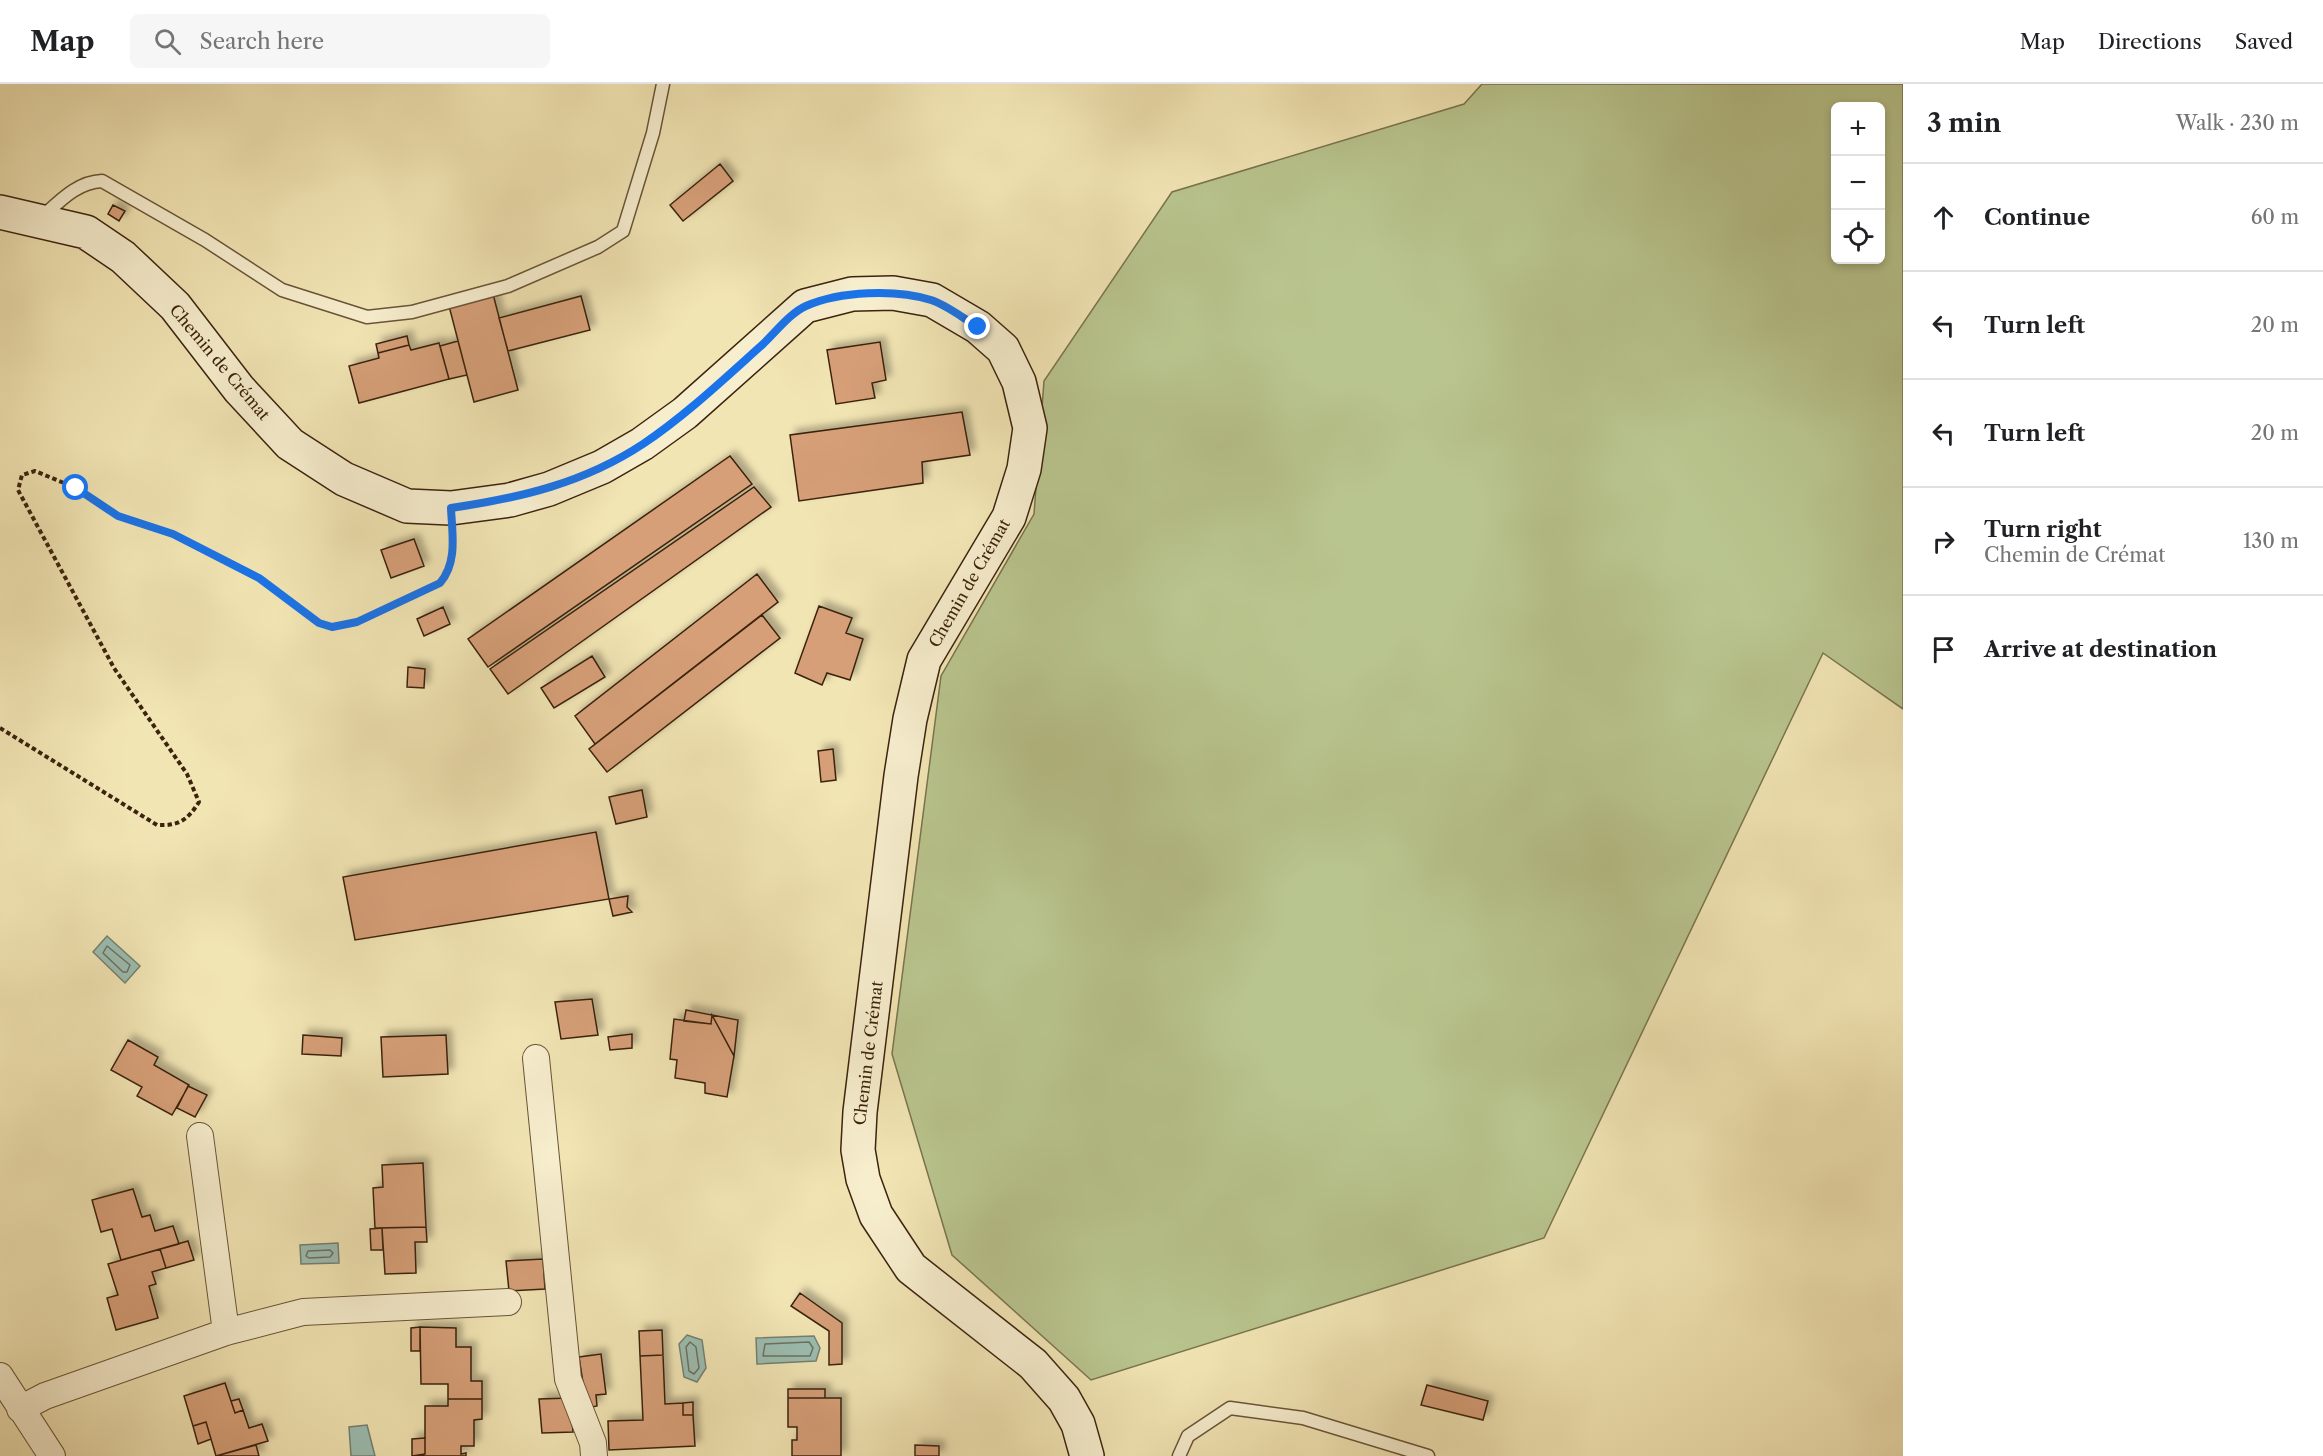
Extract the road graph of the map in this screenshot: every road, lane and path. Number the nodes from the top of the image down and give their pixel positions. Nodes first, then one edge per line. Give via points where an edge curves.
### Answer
1 (663, 84) edge
2 (0, 212) edge
3 (39, 220) junction
4 (451, 508) junction
5 (0, 728) edge
6 (536, 1058) dead end
7 (200, 1136) dead end
8 (508, 1302) dead end
9 (226, 1332) junction
10 (0, 1376) edge
11 (20, 1409) junction
12 (52, 1456) edge
13 (594, 1456) edge
14 (1087, 1456) edge
15 (1179, 1456) edge
16 (1428, 1456) edge

1 - 3 lane via 653,133 623,231 598,247 508,286 412,312 367,317 282,290 102,181 88,182
2 - 3 street, Chemin de Crémat
3 - 4 street, Chemin de Crémat via 86,232 123,257 174,306 239,389 290,444 344,479 407,506
4 - 5 path via 452,556 448,573 440,583 357,622 332,627 319,623 259,578 173,534 118,516 76,488 35,471 22,475 18,490 114,668 187,774 199,802 192,814 174,826 157,825
4 - 14 street, Chemin de Crémat via 510,500 602,467 686,412 805,306 852,294 893,294 932,300 978,327 1003,350 1018,382 1030,428 1024,469 1009,517 924,660 902,776 858,1150 876,1215 911,1268 1033,1364 1064,1399 1078,1424
6 - 13 street via 568,1379 593,1443
7 - 9 street
8 - 9 street via 303,1312
9 - 11 street via 45,1396
10 - 11 street
11 - 12 street
15 - 16 lane via 1188,1436 1230,1408 1303,1418

